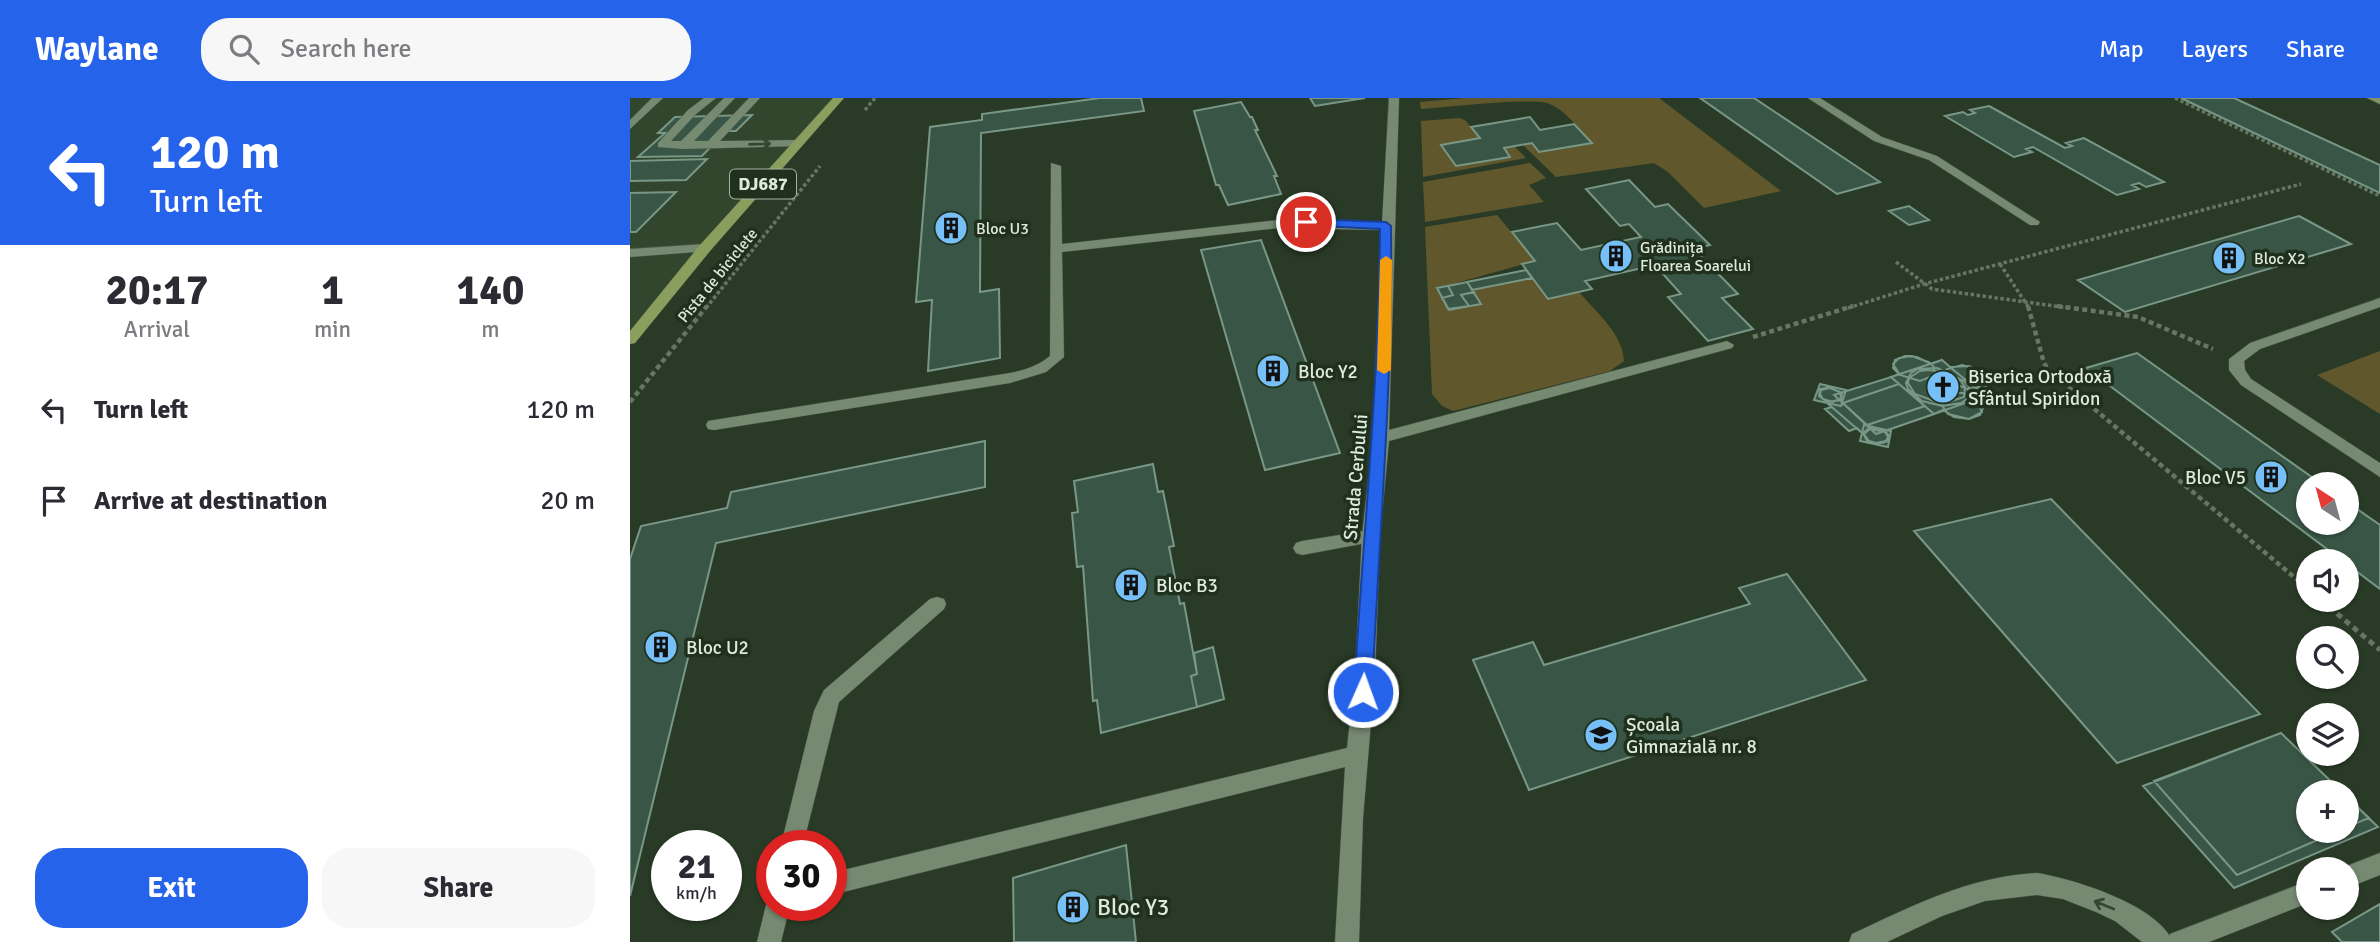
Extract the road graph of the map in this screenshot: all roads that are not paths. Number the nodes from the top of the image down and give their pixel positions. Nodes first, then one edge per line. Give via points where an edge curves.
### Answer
1 (658, 98) edge
2 (711, 98) edge
3 (730, 98) edge
4 (755, 98) edge
5 (839, 98) edge
6 (1394, 98) edge
7 (1813, 98) edge
8 (2372, 98) edge
9 (2380, 101) edge
10 (630, 127) edge
11 (799, 143) junction
12 (710, 145) junction
13 (683, 146) junction
14 (1055, 166) dead end
15 (2034, 222) dead end
16 (1386, 226) junction
17 (705, 248) junction
18 (1056, 249) junction
19 (630, 253) edge
20 (2380, 302) edge
21 (630, 340) edge
22 (1727, 345) road end
23 (714, 425) dead end
24 (1381, 438) junction
25 (2380, 471) edge
26 (1371, 536) junction
27 (1302, 548) dead end
28 (937, 604) dead end
29 (1355, 755) junction
30 (796, 830) edge
31 (2380, 864) edge
32 (2359, 872) edge
33 (847, 880) edge
34 (2296, 897) edge
35 (774, 921) edge
36 (769, 942) edge
37 (1347, 942) edge
38 (1861, 942) edge
39 (2161, 942) edge
40 (2179, 942) edge

1 - 10 street
2 - 13 street via 662,145
3 - 13 street
4 - 12 street
5 - 11 main road, DJ687
6 - 16 street, Strada Cerbului
7 - 15 street via 1878,139 1933,158
8 - 9 main road
12 -> 11 street
11 - 17 main road, DJ687
12 - 13 street
14 - 18 street
16 - 18 street via 1278,224
16 - 24 street, Strada Cerbului
17 - 19 street
17 - 21 main road, DJ687
18 - 23 street via 1057,357 1038,371
20 - 25 street via 2255,346 2236,359 2246,382
22 - 24 street
24 - 26 street, Strada Cerbului
26 - 27 street
26 - 29 street, Strada Cerbului
28 - 30 street via 831,696
29 - 33 street
29 - 37 street, Strada Cerbului
31 - 32 street
34 - 40 street
35 - 36 street
39 -> 38 street via 2120,911 2063,888 2034,884 1956,900

